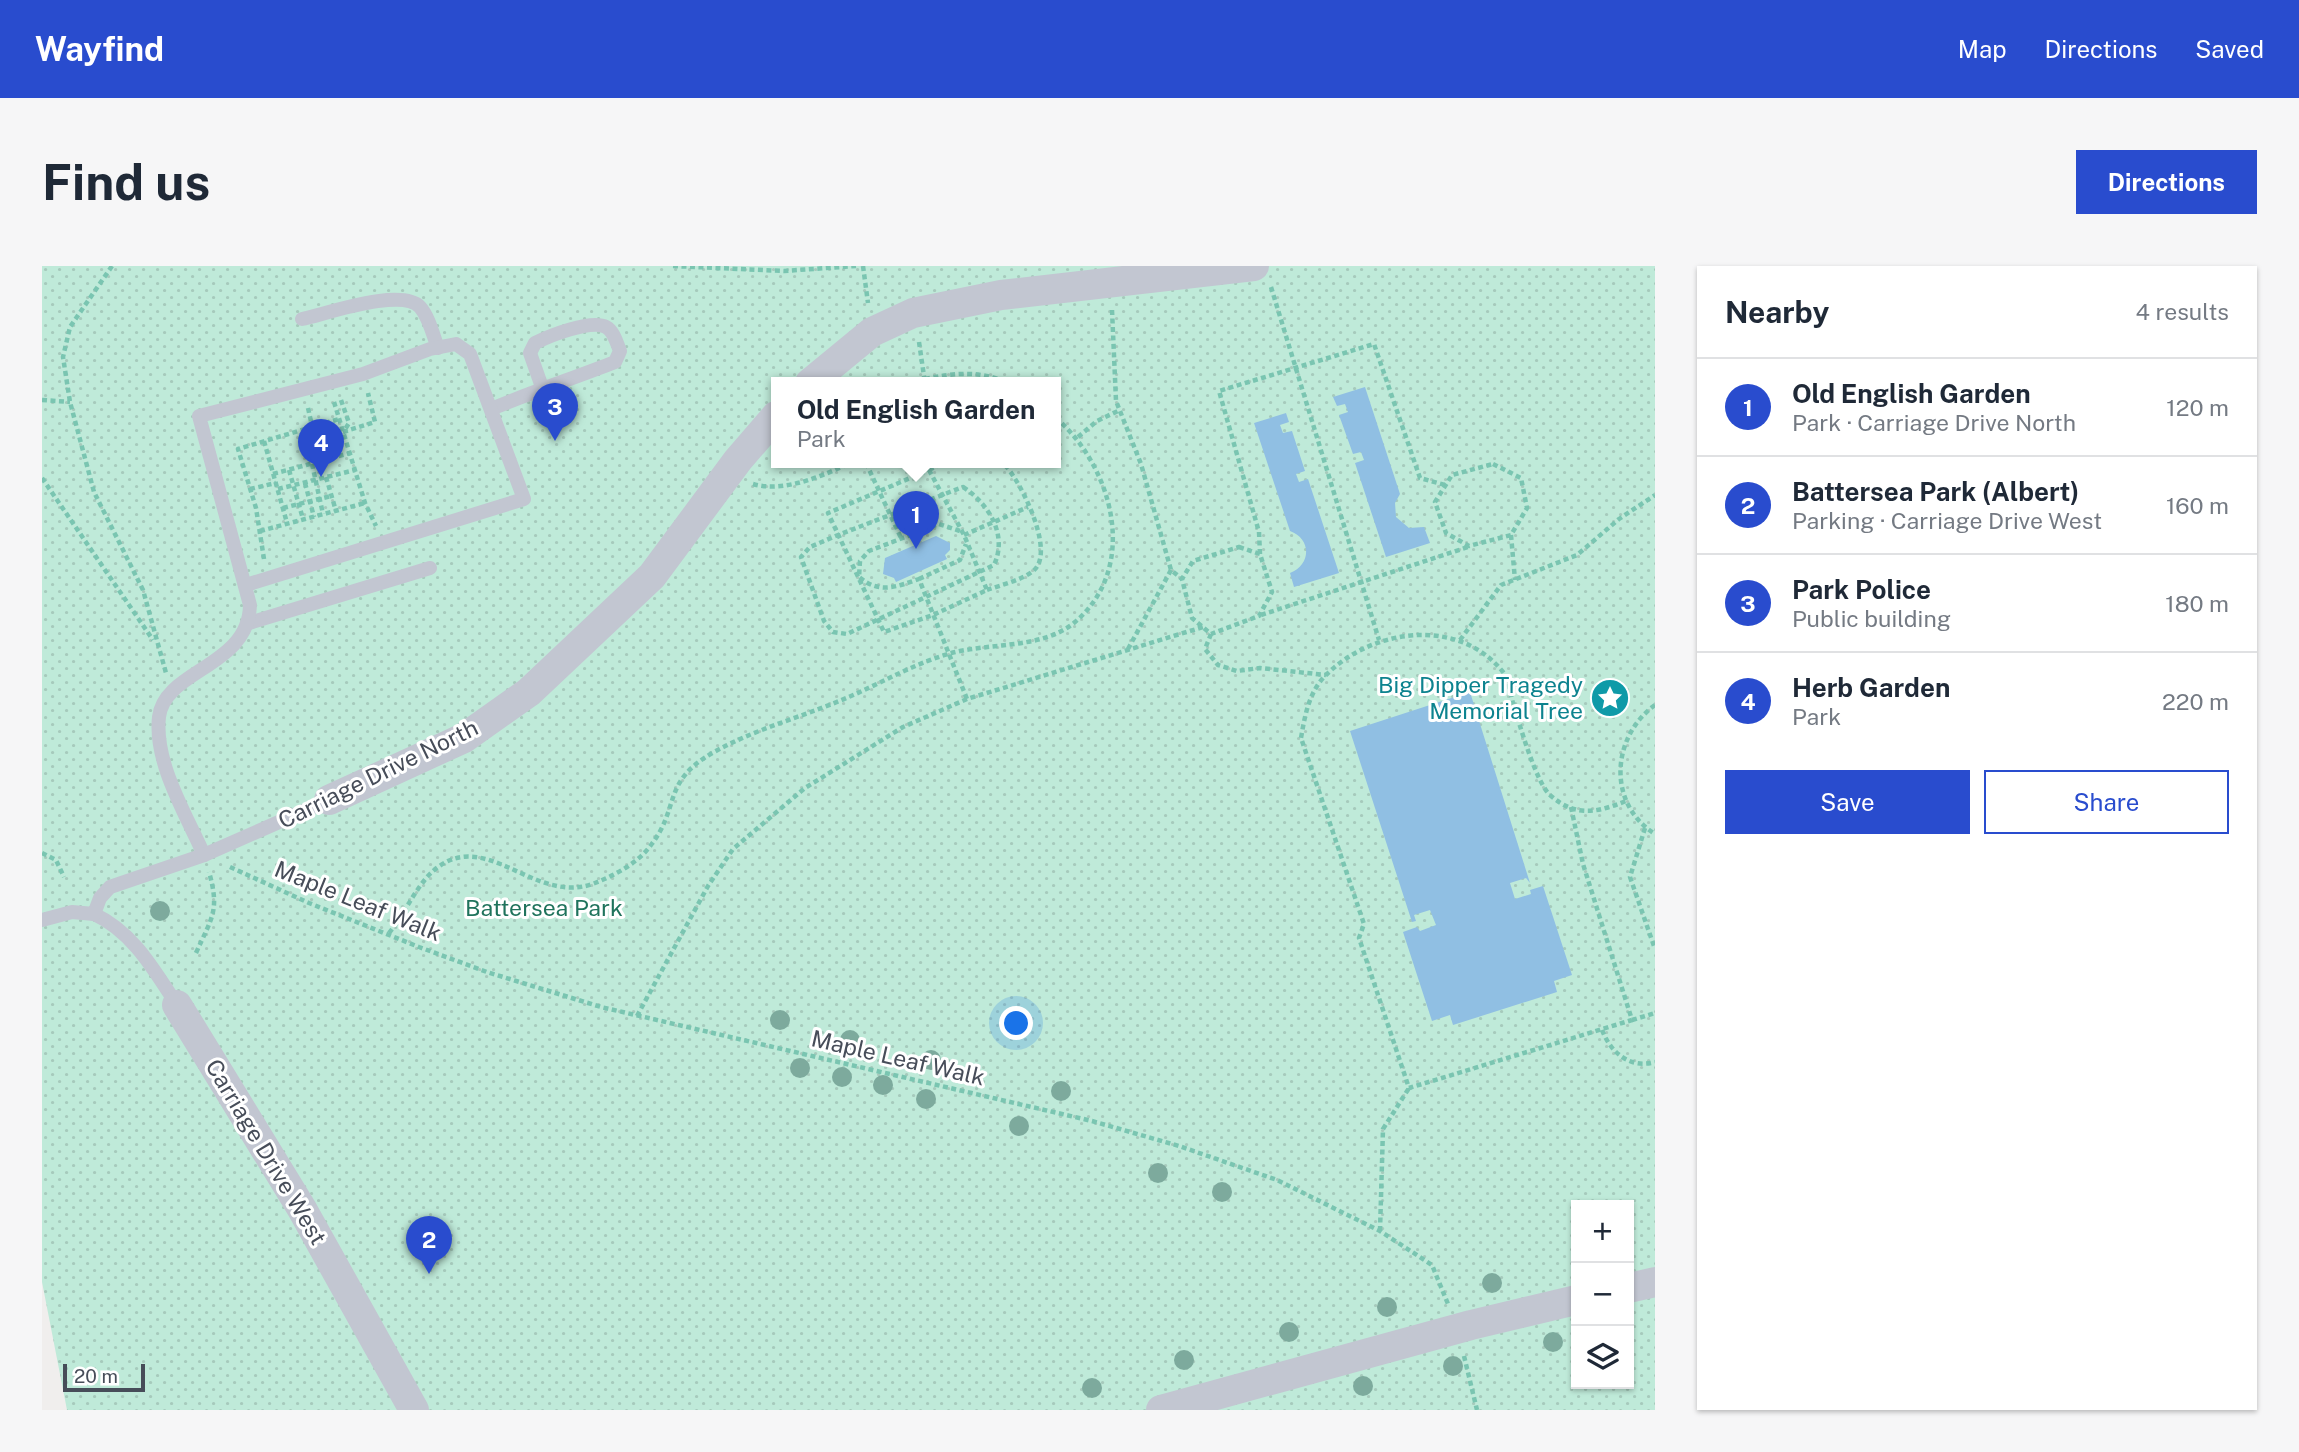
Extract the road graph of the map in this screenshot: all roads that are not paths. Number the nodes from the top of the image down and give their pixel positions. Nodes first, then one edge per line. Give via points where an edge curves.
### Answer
1 (1254, 266) edge
2 (302, 319) dead end
3 (438, 348) junction
4 (817, 377) edge
5 (543, 390) junction
6 (491, 409) junction
7 (771, 422) edge
8 (430, 568) dead end
9 (246, 585) junction
10 (249, 623) junction
11 (329, 800) joint
12 (204, 855) junction
13 (94, 914) junction
14 (42, 920) edge
15 (177, 1005) joint
16 (1655, 1282) edge
17 (1634, 1287) edge
18 (1571, 1301) edge
19 (414, 1410) edge
20 (1161, 1410) edge

1 - 4 street via 1001,295 913,313 872,332
2 - 3 lane via 405,299 424,312
3 - 6 lane via 456,344 470,354
3 - 9 lane via 363,374 199,416
5 - 5 lane via 615,362 620,351 612,333 597,325 535,343 530,353
5 - 6 lane
6 - 9 lane via 524,499
7 - 11 street, Carriage Drive North via 652,576 529,692 464,738
8 - 10 lane
9 - 10 lane
10 - 12 lane via 232,648 172,692 159,714 159,742 170,778
11 - 12 lane, Carriage Drive North
12 - 13 lane, Carriage Drive North via 110,887
13 - 14 lane via 72,912
13 - 15 lane, Carriage Drive West via 135,944
15 - 19 street, Carriage Drive West via 302,1209
16 - 17 street
18 - 20 street

